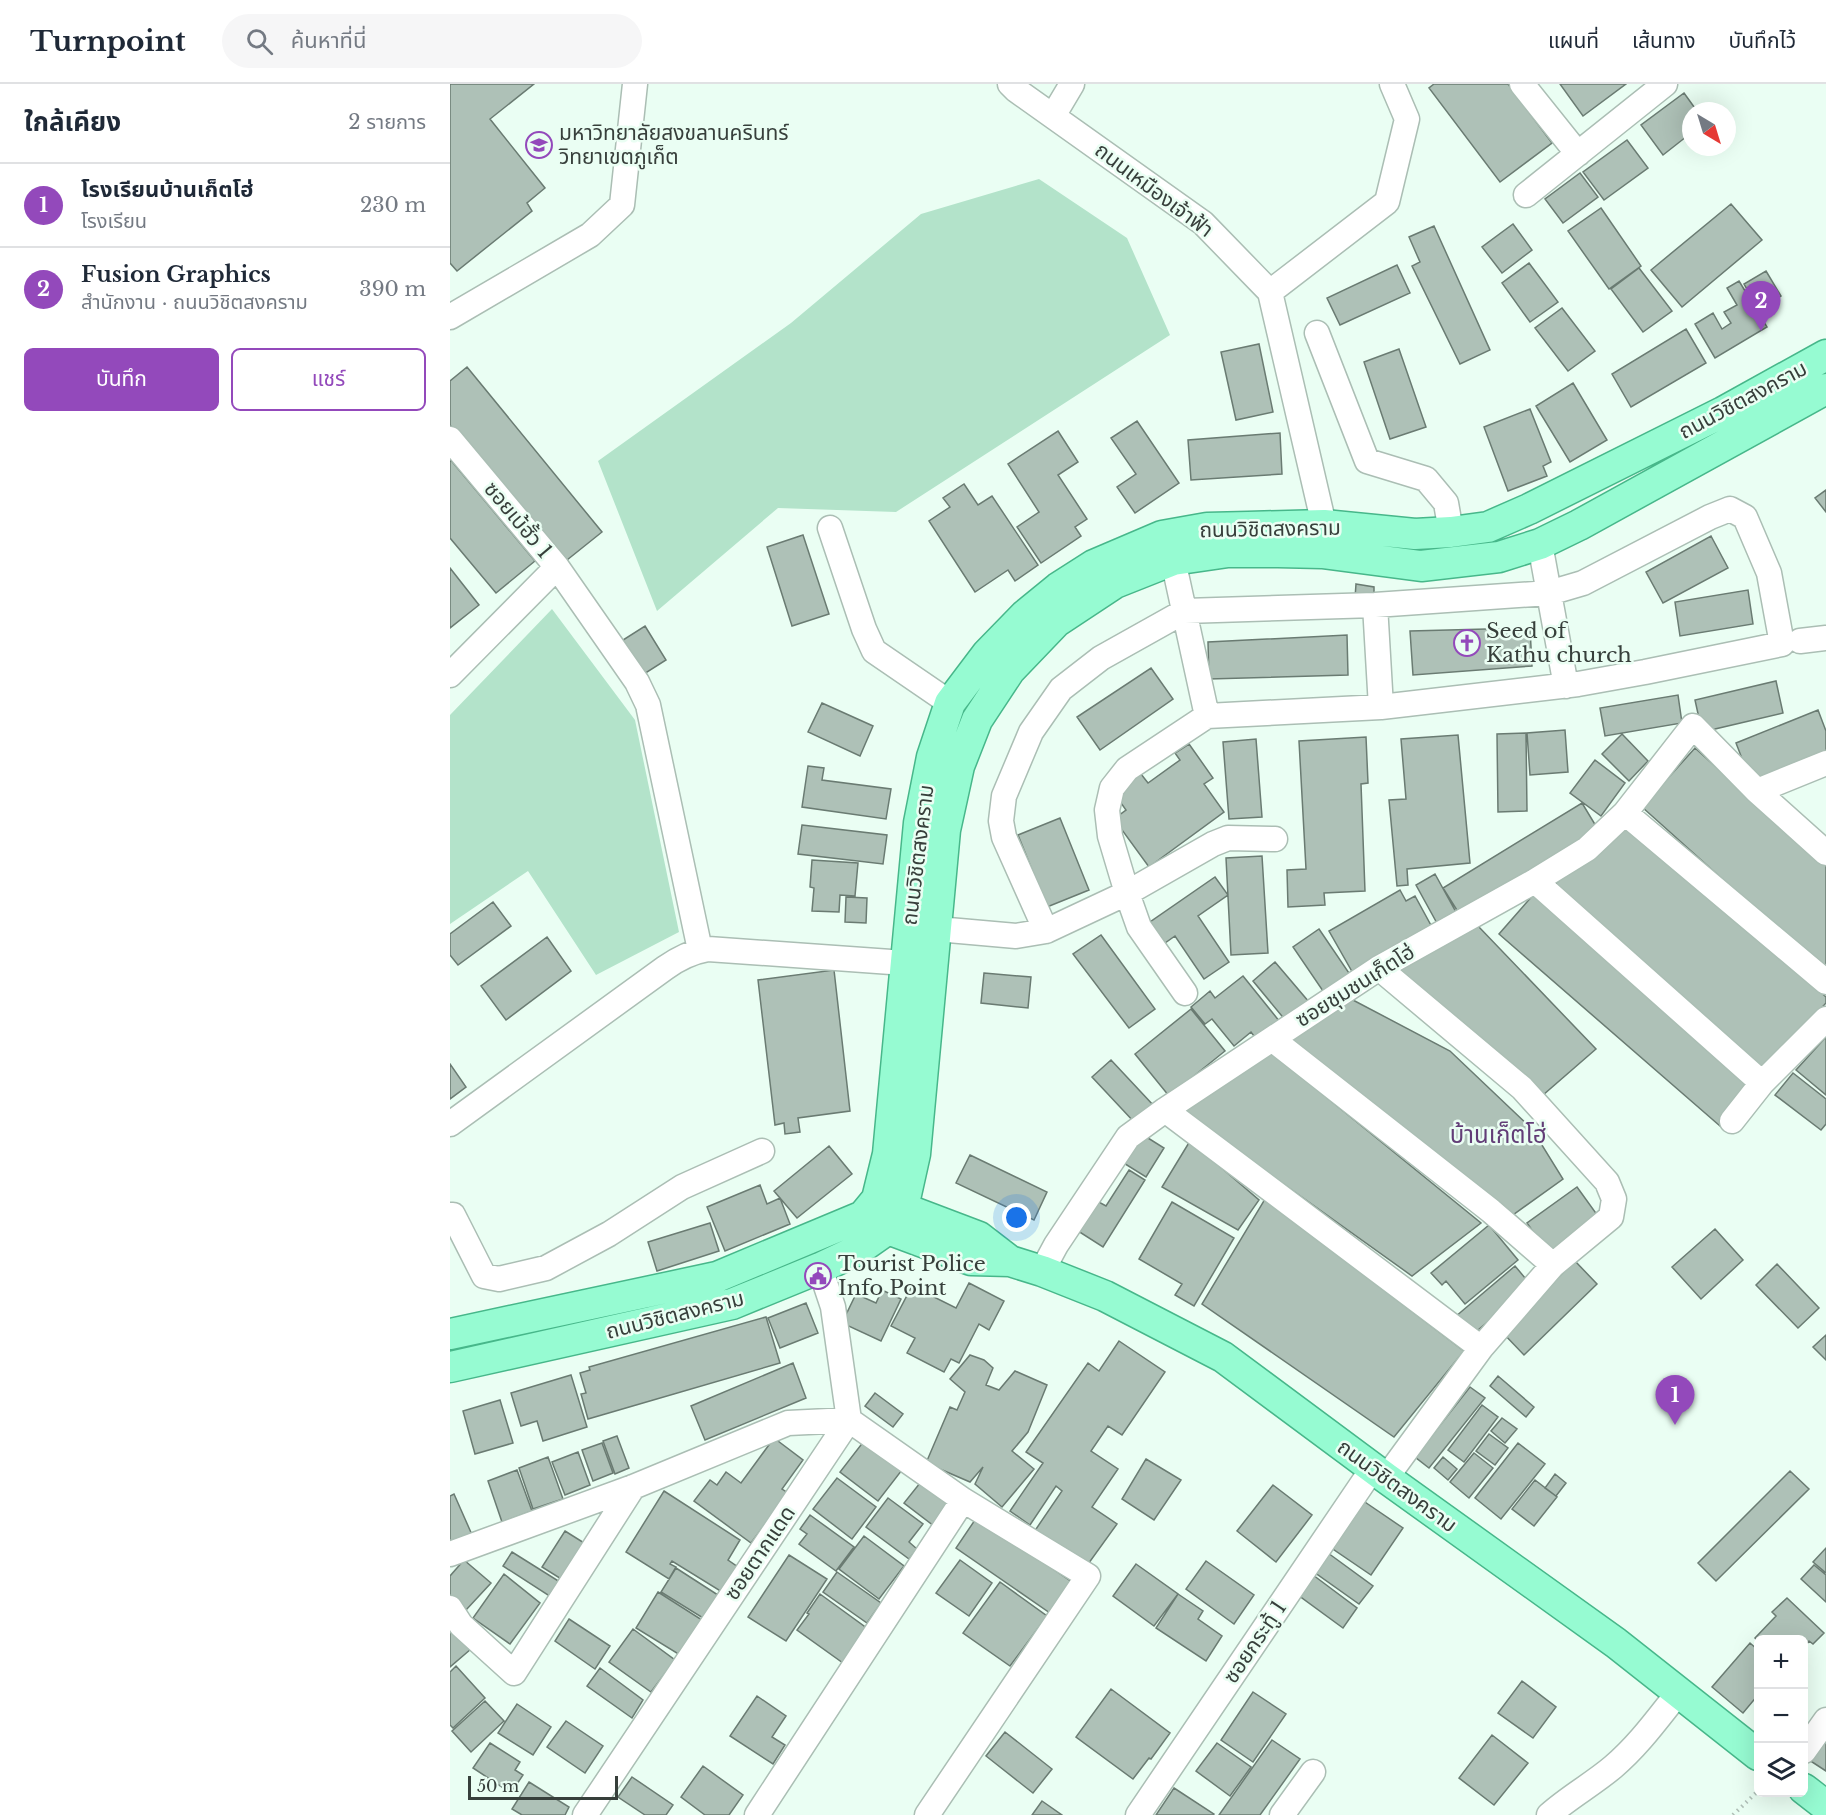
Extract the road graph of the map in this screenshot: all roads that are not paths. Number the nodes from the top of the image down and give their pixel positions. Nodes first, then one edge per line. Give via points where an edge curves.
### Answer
1 (635, 84) edge
2 (1010, 84) edge
3 (1072, 84) edge
4 (1392, 84) edge
5 (1522, 84) edge
6 (1665, 84) edge
7 (1053, 117) junction
8 (1578, 154) junction
9 (1526, 195) dead end
10 (1270, 292) junction
11 (450, 317) edge
12 (1317, 333) dead end
13 (1826, 355) edge
14 (1826, 389) edge
15 (450, 439) edge
16 (830, 528) dead end
17 (1451, 532) junction
18 (1323, 539) junction
19 (1540, 544) junction
20 (1173, 560) junction
21 (557, 567) junction
22 (1549, 593) junction
23 (1376, 605) junction
24 (1185, 610) junction
25 (1826, 638) edge
26 (1800, 641) dead end
27 (450, 675) edge
28 (1566, 686) junction
29 (950, 703) junction
30 (1382, 707) junction
31 (1207, 716) junction
32 (1826, 763) edge
33 (1757, 791) junction
34 (1625, 813) junction
35 (1275, 839) dead end
36 (1826, 853) edge
37 (1535, 881) junction
38 (1127, 893) junction
39 (937, 929) junction
40 (1046, 931) junction
41 (700, 950) junction
42 (905, 963) junction
43 (1379, 968) junction
44 (1826, 982) edge
45 (1185, 993) dead end
46 (1826, 1019) edge
47 (1272, 1040) junction
48 (1762, 1083) junction
49 (1165, 1110) junction
50 (1732, 1121) dead end
51 (450, 1124) edge
52 (762, 1151) dead end
53 (883, 1213) junction
54 (450, 1215) edge
55 (1553, 1265) junction
56 (820, 1268) junction
57 (1042, 1271) junction
58 (450, 1334) edge
59 (1481, 1348) junction
60 (450, 1367) edge
61 (849, 1420) junction
62 (1380, 1473) junction
63 (633, 1487) junction
64 (963, 1500) junction
65 (450, 1554) edge
66 (450, 1608) edge
67 (1679, 1692) junction
68 (1826, 1720) edge
69 (1808, 1744) edge
70 (1754, 1752) edge
71 (1312, 1772) dead end
72 (1808, 1793) edge
73 (1826, 1806) edge
74 (585, 1815) edge
75 (757, 1815) edge
76 (927, 1815) edge
77 (1137, 1815) edge
78 (1282, 1815) edge
79 (1549, 1815) edge

1 - 11 street via 622,205 590,235
2 - 7 street, ถนนเหมืองเจ้าฟ้า
3 - 7 street
4 - 10 street via 1407,119 1388,202
5 - 8 street
6 - 8 street
7 - 10 street, ถนนเหมืองเจ้าฟ้า via 1203,223
8 - 9 street
10 - 18 street
12 - 17 street via 1367,461 1426,479 1446,503
13 - 17 main road, ถนนวิชิตสงคราม via 1529,509 1488,527
14 - 19 main road, ถนนวิชิตสงคราม
15 - 21 street, ซอยเบ้ฮั้ว 1
16 - 29 street via 874,651
17 - 18 main road, ถนนวิชิตสงคราม
18 - 19 main road, ถนนวิชิตสงคราม via 1420,566 1499,557
18 - 20 main road, ถนนวิชิตสงคราม
18 - 29 main road, ถนนวิชิตสงคราม via 1207,528 1162,536 1094,565 1024,615 987,654
19 - 22 street
20 - 24 street
20 - 39 main road, ถนนวิชิตสงคราม via 1115,583 1056,622 1010,670 976,720 959,766 945,830
21 - 27 street, ซอยเบ้ฮั้ว 1
21 - 41 street via 637,682 648,705
22 - 23 street
22 - 28 street
22 - 28 street via 1583,583 1730,509 1745,517 1772,588 1782,644
23 - 24 street
23 - 30 street
24 - 31 street
24 - 40 street via 1101,658 1061,689 1031,732 1004,796 1002,821 1005,837
25 - 26 street
28 - 30 street
29 - 42 main road, ถนนวิชิตสงคราม via 932,757 919,823
30 - 31 street
31 - 38 street via 1127,769 1112,788 1107,810 1110,836
32 - 33 street
33 - 34 street, ซอยชุมชนเก็ตโฮ่ via 1693,726
33 - 36 street
34 - 37 street, ซอยชุมชนเก็ตโฮ่ via 1587,849
34 - 44 street
35 - 38 street via 1228,838
37 - 43 street, ซอยชุมชนเก็ตโฮ่
37 - 48 street
38 - 40 street
38 - 45 street via 1139,927
39 - 40 street via 1016,936
39 - 53 main road, ถนนวิชิตสงคราม via 915,1154
41 - 42 street
41 - 51 street via 665,968
42 - 53 main road, ถนนวิชิตสงคราม
43 - 47 street, ซอยชุมชนเก็ตโฮ่
43 - 55 street, ซอยกระทู้ 1 via 1522,1088 1607,1182 1614,1199 1611,1216
46 - 48 street
47 - 49 street, ซอยชุมชนเก็ตโฮ่
47 - 55 street via 1482,1204
48 - 50 street
49 - 57 street, ซอยชุมชนเก็ตโฮ่ via 1128,1137
49 - 59 street
52 - 54 street via 681,1186 609,1234 546,1268 498,1279 484,1276
53 - 56 main road, ถนนวิชิตสงคราม via 858,1250
53 - 57 main road, ถนนวิชิตสงคราม via 979,1237 1010,1261
53 - 58 main road, ถนนวิชิตสงคราม via 717,1277
55 - 59 street, ซอยกระทู้ 1
56 - 60 main road, ถนนวิชิตสงคราม via 732,1304
56 - 61 street via 833,1307
57 - 62 main road, ถนนวิชิตสงคราม via 1105,1296 1223,1357
59 - 62 street, ซอยกระทู้ 1
61 - 63 street via 788,1423
61 - 64 street
61 - 74 street, ซอยตากแดด
62 - 67 main road, ถนนวิชิตสงคราม
62 - 77 street, ซอยกระทู้ 1
63 - 65 street
63 - 66 street via 513,1673 461,1625
64 - 75 street
64 - 76 street via 1088,1576
67 - 70 main road, ถนนวิชิตสงคราม
67 - 79 street via 1616,1765
68 - 69 street
71 - 78 street
72 - 73 main road

